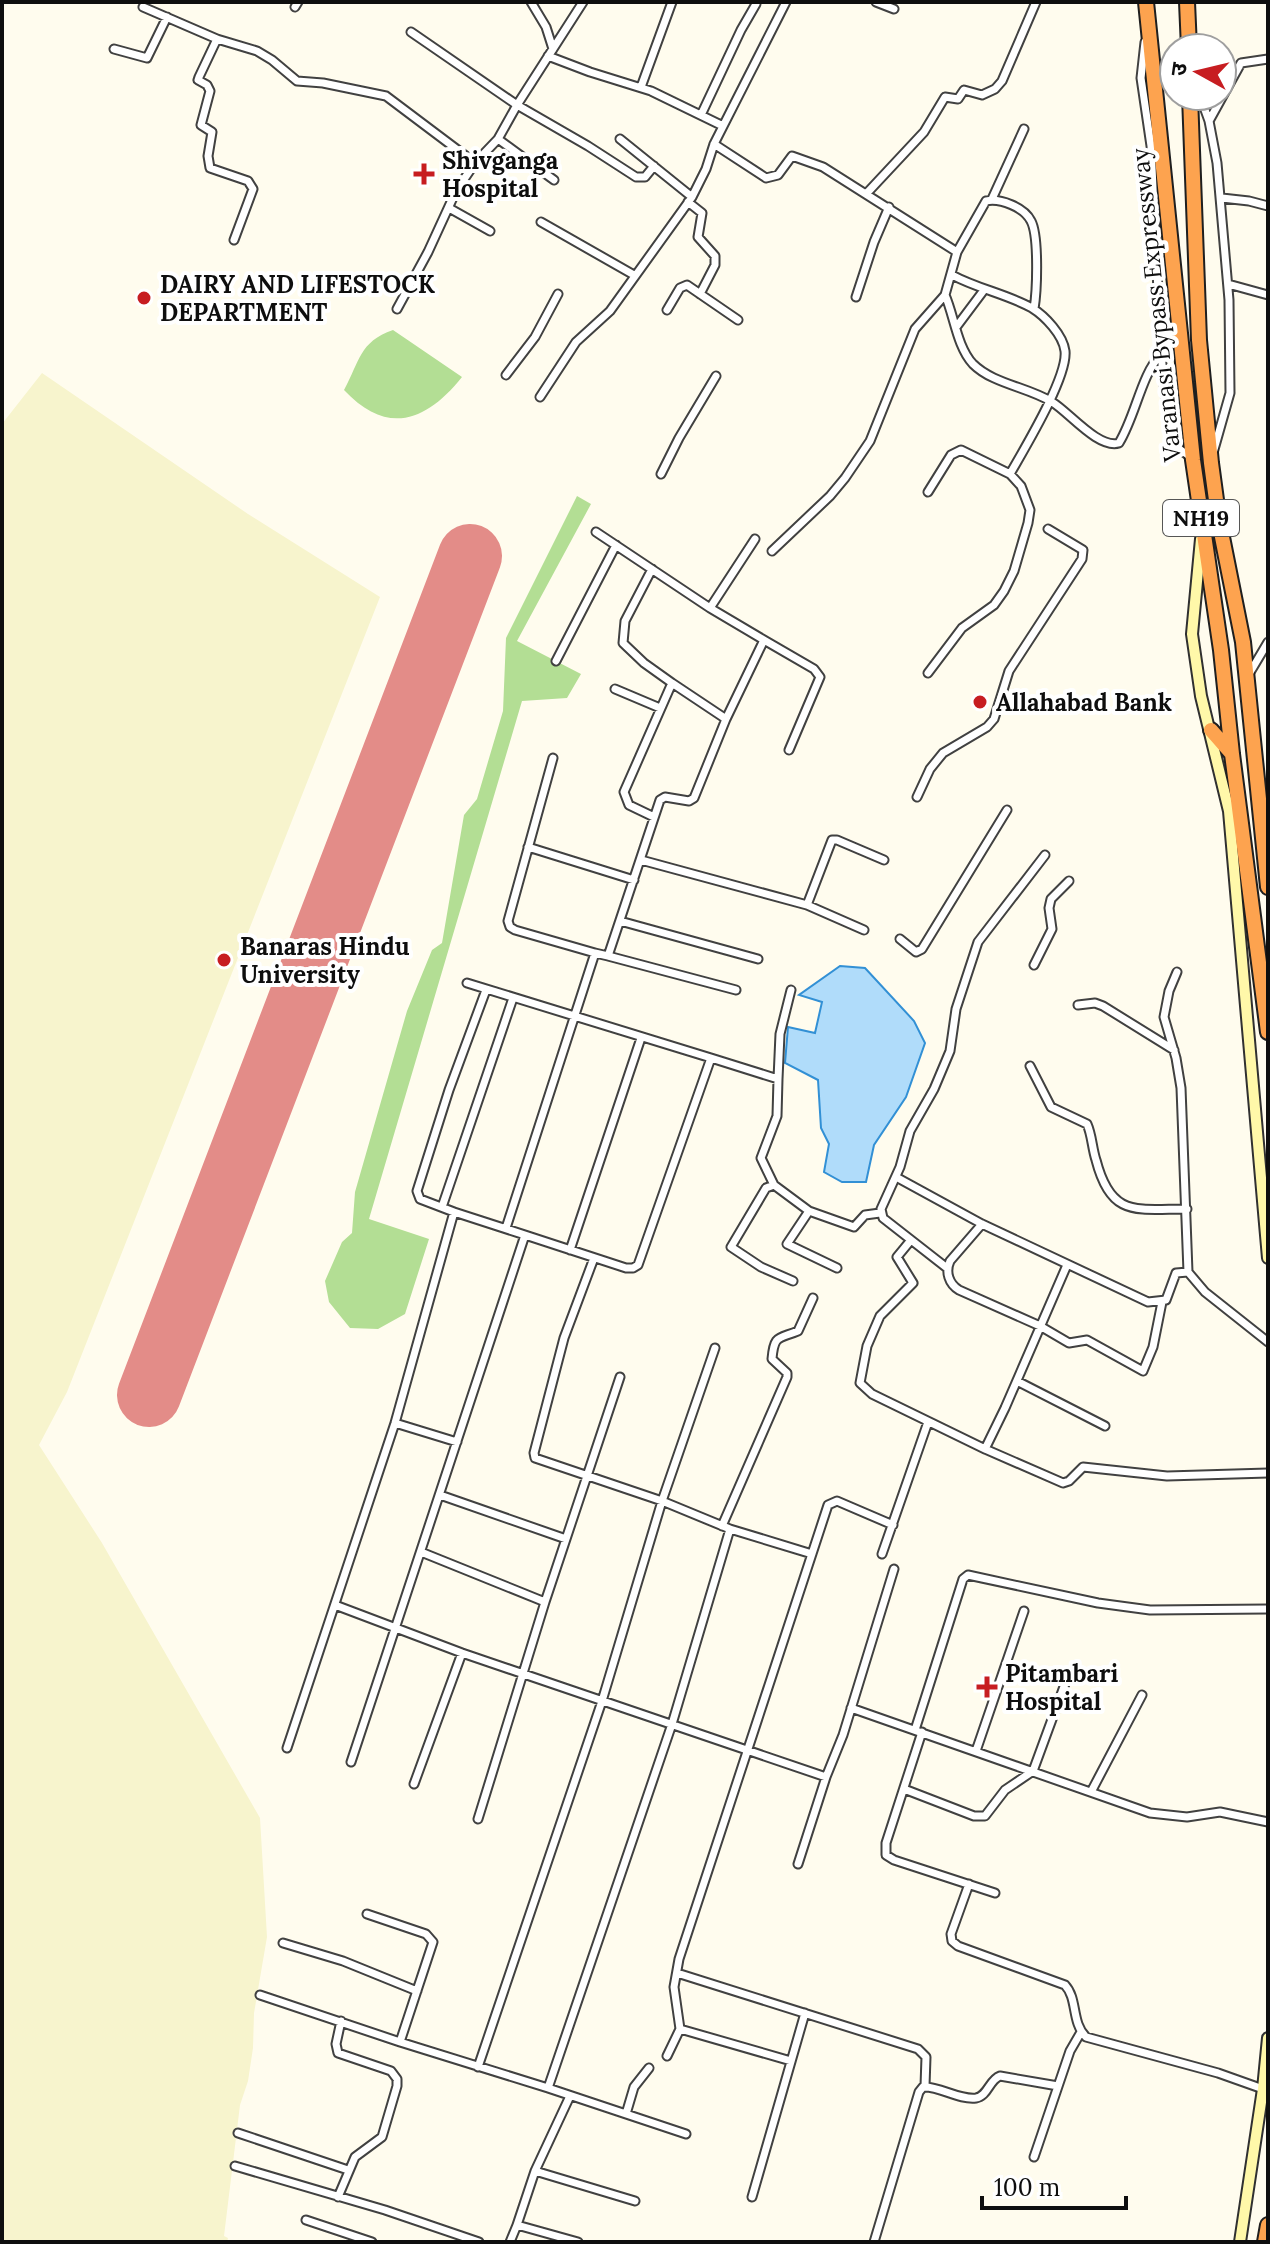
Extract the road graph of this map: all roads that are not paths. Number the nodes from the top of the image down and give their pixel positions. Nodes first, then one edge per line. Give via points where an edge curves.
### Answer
1 (531, 2) edge
2 (583, 2) edge
3 (672, 2) edge
4 (786, 2) edge
5 (876, 2) edge
6 (1036, 2) edge
7 (1187, 2) edge
8 (756, 4) edge
9 (143, 7) dead end
10 (894, 9) dead end
11 (1147, 9) edge
12 (167, 17) junction
13 (411, 32) dead end
14 (1188, 32) edge
15 (217, 39) junction
16 (114, 49) dead end
17 (550, 52) junction
18 (1268, 59) edge
19 (641, 87) junction
20 (517, 105) junction
21 (1191, 112) edge
22 (1206, 112) edge
23 (701, 115) junction
24 (1209, 121) junction
25 (723, 126) junction
26 (1024, 129) dead end
27 (498, 139) junction
28 (620, 139) dead end
29 (714, 144) junction
30 (475, 163) junction
31 (654, 166) junction
32 (554, 180) dead end
33 (867, 193) junction
34 (1222, 198) junction
35 (690, 199) junction
36 (992, 199) junction
37 (1268, 206) edge
38 (889, 207) junction
39 (449, 208) junction
40 (541, 222) dead end
41 (490, 231) dead end
42 (234, 240) dead end
43 (957, 252) junction
44 (634, 275) junction
45 (952, 275) junction
46 (1228, 284) junction
47 (984, 290) junction
48 (558, 294) dead end
49 (700, 294) junction
50 (945, 295) junction
51 (1268, 295) edge
52 (856, 297) dead end
53 (397, 309) dead end
54 (1034, 309) junction
55 (667, 310) dead end
56 (738, 320) dead end
57 (957, 326) junction
58 (1161, 354) junction
59 (506, 375) dead end
60 (716, 376) dead end
61 (540, 397) dead end
62 (1049, 400) junction
63 (1193, 460) junction
64 (1211, 463) junction
65 (661, 474) dead end
66 (1010, 474) junction
67 (928, 492) dead end
68 (1048, 529) dead end
69 (1202, 531) junction
70 (596, 532) dead end
71 (755, 539) dead end
72 (616, 545) junction
73 (772, 551) dead end
74 (652, 569) junction
75 (710, 608) junction
76 (764, 640) junction
77 (1268, 642) edge
78 (556, 661) dead end
79 (928, 673) dead end
80 (1245, 679) junction
81 (672, 683) junction
82 (615, 689) dead end
83 (660, 708) junction
84 (726, 719) junction
85 (1211, 730) junction
86 (789, 750) dead end
87 (1232, 754) junction
88 (553, 758) dead end
89 (917, 797) dead end
90 (1007, 810) dead end
91 (654, 817) junction
92 (528, 847) junction
93 (1045, 855) dead end
94 (641, 860) junction
95 (884, 860) dead end
96 (634, 880) junction
97 (1069, 881) dead end
98 (1268, 887) edge
99 (807, 905) junction
100 (620, 921) junction
101 (864, 930) dead end
102 (900, 939) dead end
103 (595, 953) junction
104 (608, 956) junction
105 (758, 959) dead end
106 (1034, 965) dead end
107 (1177, 972) dead end
108 (467, 983) dead end
109 (486, 990) junction
110 (736, 990) dead end
111 (791, 990) dead end
112 (513, 998) junction
113 (1078, 1005) dead end
114 (574, 1018) junction
115 (1268, 1032) edge
116 (641, 1038) junction
117 (1174, 1050) junction
118 (711, 1058) junction
119 (1030, 1066) dead end
120 (778, 1079) junction
121 (896, 1177) junction
122 (774, 1185) junction
123 (1266, 1190) edge
124 (442, 1207) junction
125 (1187, 1209) junction
126 (809, 1211) junction
127 (454, 1212) junction
128 (880, 1213) junction
129 (982, 1224) junction
130 (506, 1228) junction
131 (525, 1235) junction
132 (911, 1240) junction
133 (570, 1250) junction
134 (594, 1258) junction
135 (1268, 1258) edge
136 (1067, 1265) junction
137 (837, 1268) dead end
138 (947, 1268) junction
139 (1188, 1272) junction
140 (793, 1281) dead end
141 (813, 1298) dead end
142 (1162, 1302) junction
143 (1040, 1326) junction
144 (1268, 1342) edge
145 (715, 1348) dead end
146 (620, 1377) dead end
147 (1017, 1381) junction
148 (928, 1422) junction
149 (395, 1423) junction
150 (1105, 1426) dead end
151 (457, 1442) junction
152 (985, 1449) junction
153 (1268, 1473) edge
154 (586, 1477) junction
155 (440, 1495) junction
156 (662, 1501) junction
157 (893, 1525) junction
158 (726, 1528) junction
159 (566, 1539) junction
160 (421, 1552) junction
161 (812, 1554) junction
162 (882, 1554) dead end
163 (894, 1569) dead end
164 (545, 1602) junction
165 (335, 1605) junction
166 (1268, 1609) edge
167 (1024, 1611) dead end
168 (394, 1627) junction
169 (462, 1653) junction
170 (1069, 1673) dead end
171 (524, 1675) junction
172 (1142, 1695) dead end
173 (602, 1701) junction
174 (851, 1708) junction
175 (672, 1724) junction
176 (919, 1731) junction
177 (287, 1748) dead end
178 (976, 1751) junction
179 (747, 1752) junction
180 (351, 1762) dead end
181 (1033, 1771) junction
182 (826, 1777) junction
183 (414, 1784) dead end
184 (904, 1789) junction
185 (1091, 1792) junction
186 (478, 1819) dead end
187 (1268, 1822) edge
188 (798, 1864) dead end
189 (969, 1884) junction
190 (995, 1893) dead end
191 (367, 1914) dead end
192 (283, 1943) dead end
193 (677, 1973) junction
194 (417, 1991) junction
195 (260, 1995) dead end
196 (805, 2013) junction
197 (341, 2021) junction
198 (680, 2029) junction
199 (1081, 2032) junction
200 (1268, 2038) edge
201 (400, 2042) junction
202 (667, 2056) dead end
203 (791, 2061) junction
204 (478, 2067) junction
205 (649, 2068) dead end
206 (925, 2086) junction
207 (1058, 2086) junction
208 (548, 2088) junction
209 (1263, 2089) junction
210 (570, 2096) junction
211 (626, 2114) junction
212 (238, 2133) dead end
213 (686, 2134) dead end
214 (1034, 2157) dead end
215 (235, 2166) dead end
216 (348, 2170) junction
217 (535, 2171) junction
218 (338, 2197) junction
219 (752, 2197) dead end
220 (635, 2201) dead end
221 (306, 2220) dead end
222 (517, 2225) junction
223 (1268, 2225) edge
224 (372, 2242) edge
225 (479, 2242) edge
226 (510, 2242) edge
227 (578, 2242) edge
228 (874, 2242) edge
229 (1240, 2242) edge
230 (1265, 2242) edge

1 - 17 street via 546,27
2 - 17 street
3 - 19 street
4 - 25 street
5 - 10 street
6 - 33 street via 1000,85 982,95 964,90 958,99 945,97 924,132
7 - 14 highway
8 - 23 street
9 - 12 street
11 - 58 street via 1141,78 1151,146
11 - 63 highway, Varanasi Bypass Expressway / NH19
12 - 15 street
12 - 16 street via 147,58
13 - 20 street
15 - 30 street via 266,56 297,81 386,96
15 - 42 street via 198,80 210,91 201,125 212,132 210,168 248,181 253,189
17 - 19 street via 590,72
17 - 20 street
18 - 24 street via 1241,63
19 - 23 street
20 - 27 street
20 - 31 street via 636,177 645,177
21 - 64 highway, Varanasi Bypass Expressway / NH19 via 1199,340
22 - 24 street
23 - 25 street
24 - 34 street
25 - 29 street
26 - 36 street
27 - 30 street
27 - 32 street
28 - 31 street
29 - 33 street via 762,177 778,175 797,156
29 - 35 street
30 - 39 street
31 - 35 street
33 - 38 street
34 - 37 street
34 - 46 street
35 - 44 street
35 - 49 street via 702,213 698,237 715,256
36 - 43 street via 982,204
36 - 54 street via 1023,212 1032,224
38 - 43 street
38 - 52 street
39 - 41 street
39 - 53 street
40 - 44 street
43 - 45 street
44 - 61 street via 610,311 576,342
45 - 47 street
45 - 50 street
46 - 51 street
46 - 64 street via 1230,393
47 - 54 street
47 - 57 street
48 - 59 street
49 - 55 street via 683,285
49 - 56 street
50 - 57 street
50 - 73 street via 915,329 870,441 845,478
54 - 62 street via 1064,346 1064,364
57 - 62 street via 974,364
58 - 62 street via 1147,372 1119,443 1086,431
58 - 63 street via 1169,432
60 - 65 street
62 - 66 street
63 - 69 highway, Varanasi Bypass Expressway / NH19
64 - 80 highway, Varanasi Bypass Expressway / NH19
66 - 67 street via 967,451 955,451
66 - 79 street via 1030,510 1014,571 994,605 962,628
68 - 89 street via 1083,550 1082,559 1009,671 994,719 943,753
69 - 85 street via 1192,634
69 - 87 highway, Varanasi Bypass Expressway / NH19
70 - 72 street
71 - 75 street
72 - 74 street
72 - 78 street
74 - 75 street
74 - 81 street via 625,621 623,643
75 - 76 street
76 - 84 street
76 - 86 street via 820,677
77 - 80 street
80 - 98 highway, Varanasi Bypass Expressway / NH19
81 - 83 street
81 - 84 street
82 - 83 street
83 - 91 street via 624,792 629,805
84 - 91 street via 694,798 665,797
85 - 87 highway
85 - 123 street via 1229,811
87 - 115 highway, Varanasi Bypass Expressway / NH19
88 - 92 street
90 - 102 street via 922,949 916,952
91 - 94 street
92 - 96 street
92 - 103 street via 510,927
93 - 121 street via 978,942 956,1009 950,1051 910,1131
94 - 96 street
94 - 99 street
95 - 99 street via 832,840
96 - 100 street
97 - 106 street via 1051,899 1052,929
99 - 101 street
100 - 104 street
100 - 105 street
103 - 104 street
103 - 114 street
104 - 110 street
107 - 117 street via 1164,1017
108 - 109 street
109 - 112 street
109 - 124 street via 417,1191 420,1199
111 - 120 street via 777,1051
112 - 114 street
112 - 124 street
113 - 117 street via 1103,1006
114 - 116 street
114 - 130 street
116 - 118 street
116 - 133 street
117 - 125 street
118 - 120 street
118 - 134 street via 638,1265 626,1268
119 - 125 street via 1051,1107 1087,1124 1110,1195 1134,1209
120 - 122 street via 777,1116 761,1158
121 - 128 street
121 - 129 street
122 - 126 street
122 - 140 street via 766,1188 731,1247
123 - 135 street
124 - 127 street
125 - 139 street
126 - 128 street via 854,1227 865,1215
126 - 137 street via 787,1244
127 - 130 street
127 - 149 street
128 - 132 street
129 - 136 street
129 - 138 street
130 - 131 street
131 - 133 street
131 - 151 street
132 - 138 street
132 - 148 street via 897,1257 913,1283 880,1316 860,1383
133 - 134 street
134 - 154 street via 564,1338 534,1453 541,1462
136 - 142 street via 1148,1302
136 - 143 street
138 - 143 street via 955,1287
139 - 142 street via 1176,1273
139 - 144 street
141 - 158 street via 798,1331 776,1340 772,1359 787,1377
142 - 143 street via 1143,1371 1087,1340 1069,1343
143 - 147 street
145 - 156 street
146 - 154 street
147 - 150 street
147 - 152 street
148 - 152 street
148 - 157 street
149 - 151 street
149 - 165 street
151 - 155 street
152 - 153 street via 1063,1483 1083,1467 1167,1476
154 - 156 street
154 - 159 street
155 - 159 street
155 - 160 street
156 - 158 street
156 - 173 street
157 - 161 street via 831,1501
157 - 162 street
158 - 161 street
158 - 175 street
159 - 164 street
160 - 164 street
160 - 168 street
161 - 179 street
163 - 174 street
164 - 171 street
165 - 168 street
165 - 177 street
166 - 176 street via 1150,1610 968,1575
167 - 178 street
168 - 169 street
168 - 180 street
169 - 171 street
169 - 183 street
170 - 181 street
171 - 173 street
171 - 186 street
172 - 185 street
173 - 175 street
173 - 204 street
174 - 176 street
174 - 182 street
175 - 179 street
175 - 208 street
176 - 178 street
176 - 184 street
178 - 181 street
179 - 182 street
179 - 193 street
181 - 184 street via 1005,1790 980,1817
181 - 185 street
182 - 188 street
184 - 189 street via 886,1855
185 - 187 street via 1150,1813 1187,1817 1220,1812
189 - 190 street
189 - 199 street via 952,1941 1065,1985
191 - 194 street via 430,1937 432,1948
192 - 194 street
193 - 196 street
193 - 198 street
194 - 201 street
195 - 197 street
196 - 203 street
196 - 206 street via 924,2052
197 - 201 street
197 - 216 street via 338,2053 391,2071 397,2079 382,2137 359,2152
198 - 202 street
198 - 203 street
199 - 207 street
199 - 209 street
200 - 209 street
201 - 204 street
203 - 219 street
204 - 208 street
205 - 211 street via 634,2087
206 - 207 street via 976,2098 1000,2076
206 - 228 street
207 - 214 street
208 - 210 street
209 - 229 street
210 - 211 street
210 - 217 street
211 - 213 street
212 - 216 street
215 - 218 street
216 - 218 street
217 - 220 street
217 - 222 street
218 - 225 street
221 - 224 street
222 - 226 street
222 - 227 street
223 - 230 highway

